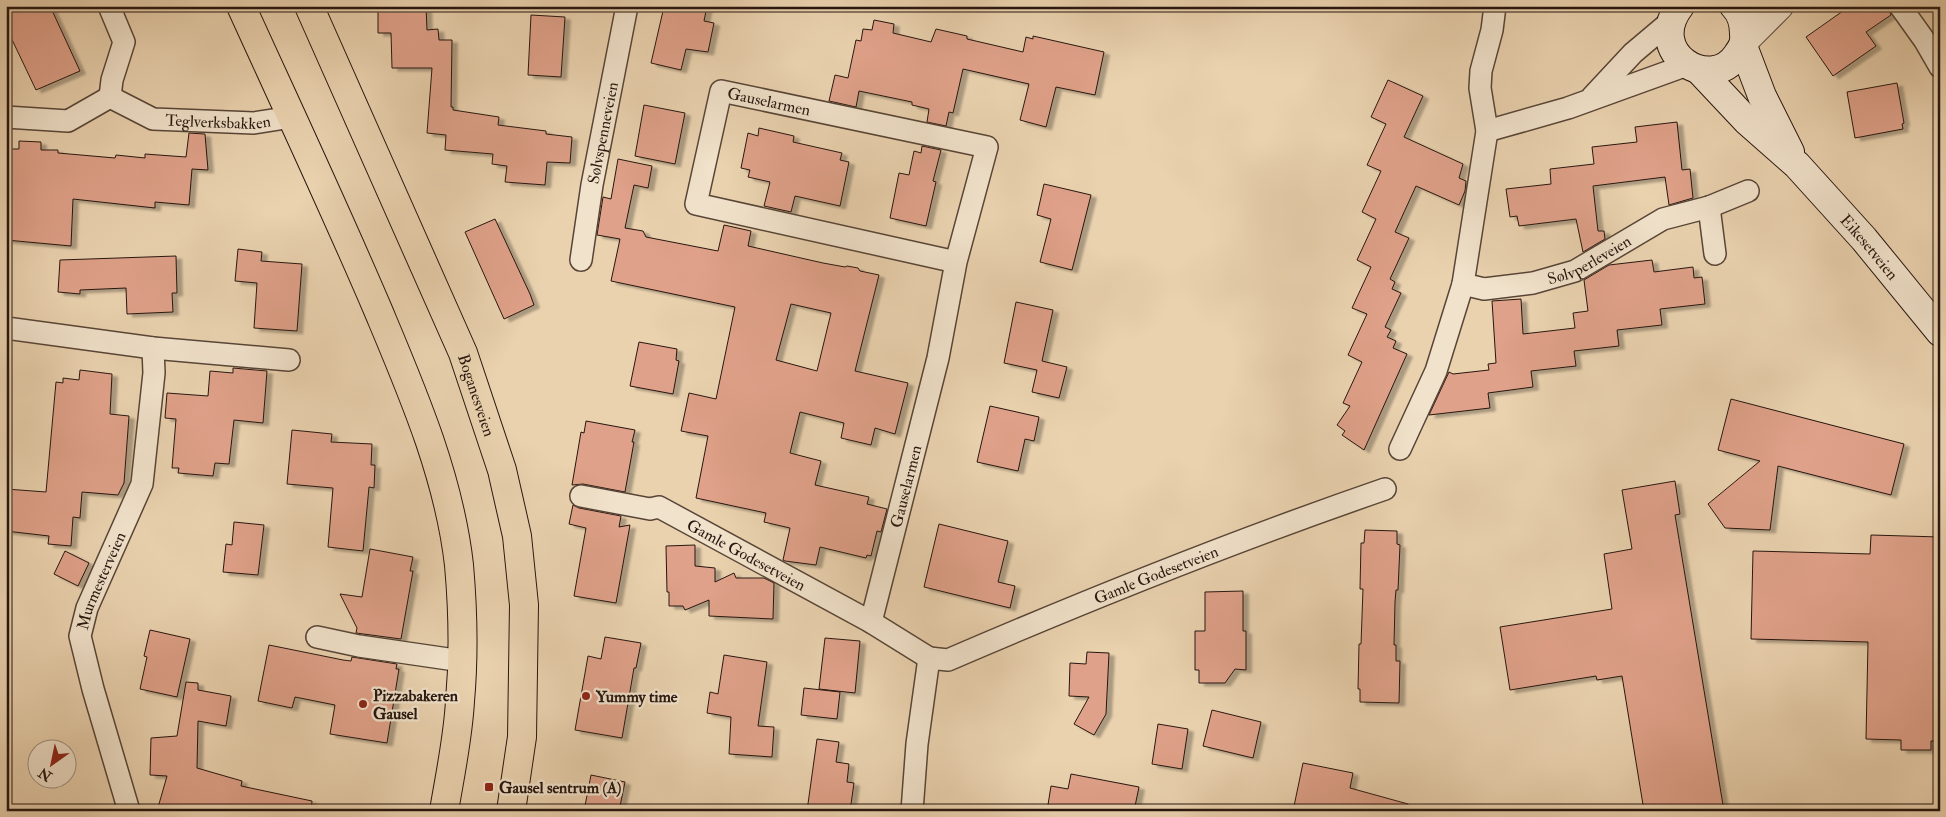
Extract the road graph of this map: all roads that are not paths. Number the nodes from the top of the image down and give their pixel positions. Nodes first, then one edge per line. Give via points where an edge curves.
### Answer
1 (109, 6) edge
2 (241, 6) edge
3 (309, 6) edge
4 (627, 6) edge
5 (1496, 6) edge
6 (1734, 6) edge
7 (1779, 6) edge
8 (1900, 6) edge
9 (1673, 13) edge
10 (1744, 43) junction
11 (1940, 67) edge
12 (1693, 68) junction
13 (110, 97) junction
14 (1589, 101) junction
15 (6, 117) edge
16 (292, 117) junction
17 (1487, 131) junction
18 (1797, 165) junction
19 (1748, 190) dead end
20 (1709, 207) junction
21 (1715, 254) dead end
22 (580, 260) dead end
23 (956, 262) junction
24 (1463, 284) junction
25 (6, 328) edge
26 (1940, 332) edge
27 (153, 348) junction
28 (290, 360) dead end
29 (1400, 449) dead end
30 (1385, 489) dead end
31 (581, 496) dead end
32 (871, 622) junction
33 (318, 637) dead end
34 (929, 658) junction
35 (462, 660) junction
36 (128, 811) edge
37 (444, 811) edge
38 (511, 811) edge
39 (912, 811) edge

1 - 13 street via 124,42
2 - 16 main road
3 - 38 main road, Boganesveien via 463,353 502,470 517,536 524,605 522,737
4 - 22 street, Sølvspenneveien
5 - 17 street via 1481,71 1480,88
6 - 10 main road, Eikesetveien via 1744,23
7 - 10 main road
8 - 11 street
9 - 12 main road, Eikesetveien via 1670,38 1675,54
9 - 14 street
10 - 12 main road via 1733,61 1717,70
10 - 18 main road, Eikesetveien via 1762,96
12 - 14 street via 1648,78
12 - 18 main road, Eikesetveien
13 - 15 street via 68,121
13 - 16 street, Teglverksbakken via 154,119 254,123
14 - 17 street
16 - 35 main road via 411,388 430,442 444,489 458,564
17 - 24 street
18 - 26 main road, Eikesetveien via 1864,239
19 - 20 street, Sølvperleveien
20 - 21 street
20 - 24 street, Sølvperleveien via 1663,220 1575,271 1533,282 1484,288
23 - 23 street, Gauselarmen via 987,147 721,91 696,204
23 - 32 street, Gauselarmen via 938,358
24 - 29 street via 1436,371
25 - 27 street
27 - 28 street
27 - 36 street, Murmesterveien via 154,373 142,484 87,608 80,636
30 - 34 street, Gamle Godesetveien via 1100,595 948,660
31 - 32 street, Gamle Godesetveien via 650,509 659,507
32 - 34 street, Gamle Godesetveien
33 - 35 street
34 - 39 street
35 - 37 main road via 460,703

